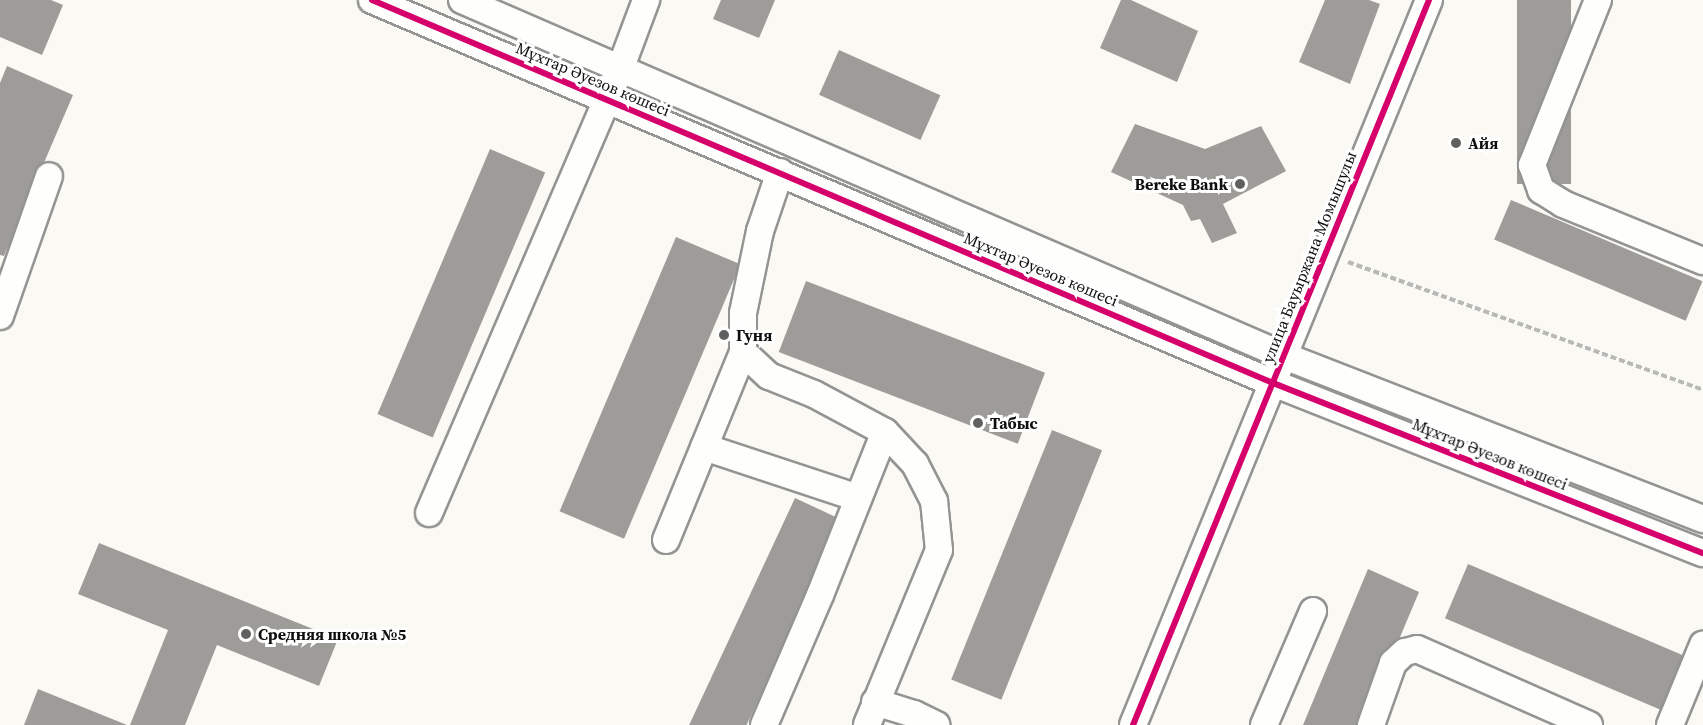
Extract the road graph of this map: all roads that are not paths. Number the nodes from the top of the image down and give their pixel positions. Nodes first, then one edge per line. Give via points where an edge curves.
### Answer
1 (372, 0) edge
2 (462, 0) edge
3 (646, 0) edge
4 (1429, 0) edge
5 (1598, 0) edge
6 (621, 67) junction
7 (605, 99) junction
8 (780, 172) junction
9 (49, 176) dead end
10 (1703, 261) edge
11 (0, 316) edge
12 (743, 351) junction
13 (1282, 355) junction
14 (1273, 383) junction
15 (885, 432) junction
16 (704, 447) junction
17 (858, 498) junction
18 (429, 513) dead end
19 (1703, 519) edge
20 (666, 540) dead end
21 (1703, 552) edge
22 (1313, 611) dead end
23 (1703, 645) edge
24 (871, 713) edge
25 (764, 725) edge
26 (937, 725) edge
27 (1133, 725) edge
28 (1264, 725) edge
29 (1371, 725) edge
30 (1589, 725) edge
31 (1670, 725) edge

1 - 7 street, Мұхтар Әуезов көшесі
2 - 6 street, Мұхтар Әуезов көшесі
3 - 6 street
4 - 13 street, улица Бауыржана Момышулы
5 - 10 street via 1532,165 1541,190 1563,204
6 - 7 street
6 - 13 street, Мұхтар Әуезов көшесі
7 - 8 street, Мұхтар Әуезов көшесі
7 - 18 street
8 - 12 street via 760,231 743,313
8 - 14 street, Мұхтар Әуезов көшесі
9 - 11 street
12 - 15 street via 769,376 814,394
12 - 16 street
13 - 14 street, улица Бауыржана Момышулы
13 - 19 street, Мұхтар Әуезов көшесі
14 - 21 street, Мұхтар Әуезов көшесі
14 - 27 street, улица Бауыржана Момышулы
15 - 17 street
15 - 24 street via 915,464 934,501 939,550
16 - 17 street
16 - 20 street
17 - 25 street
22 - 28 street
23 - 31 street
24 - 26 street via 914,714
29 - 30 street via 1393,663 1405,652 1417,649

